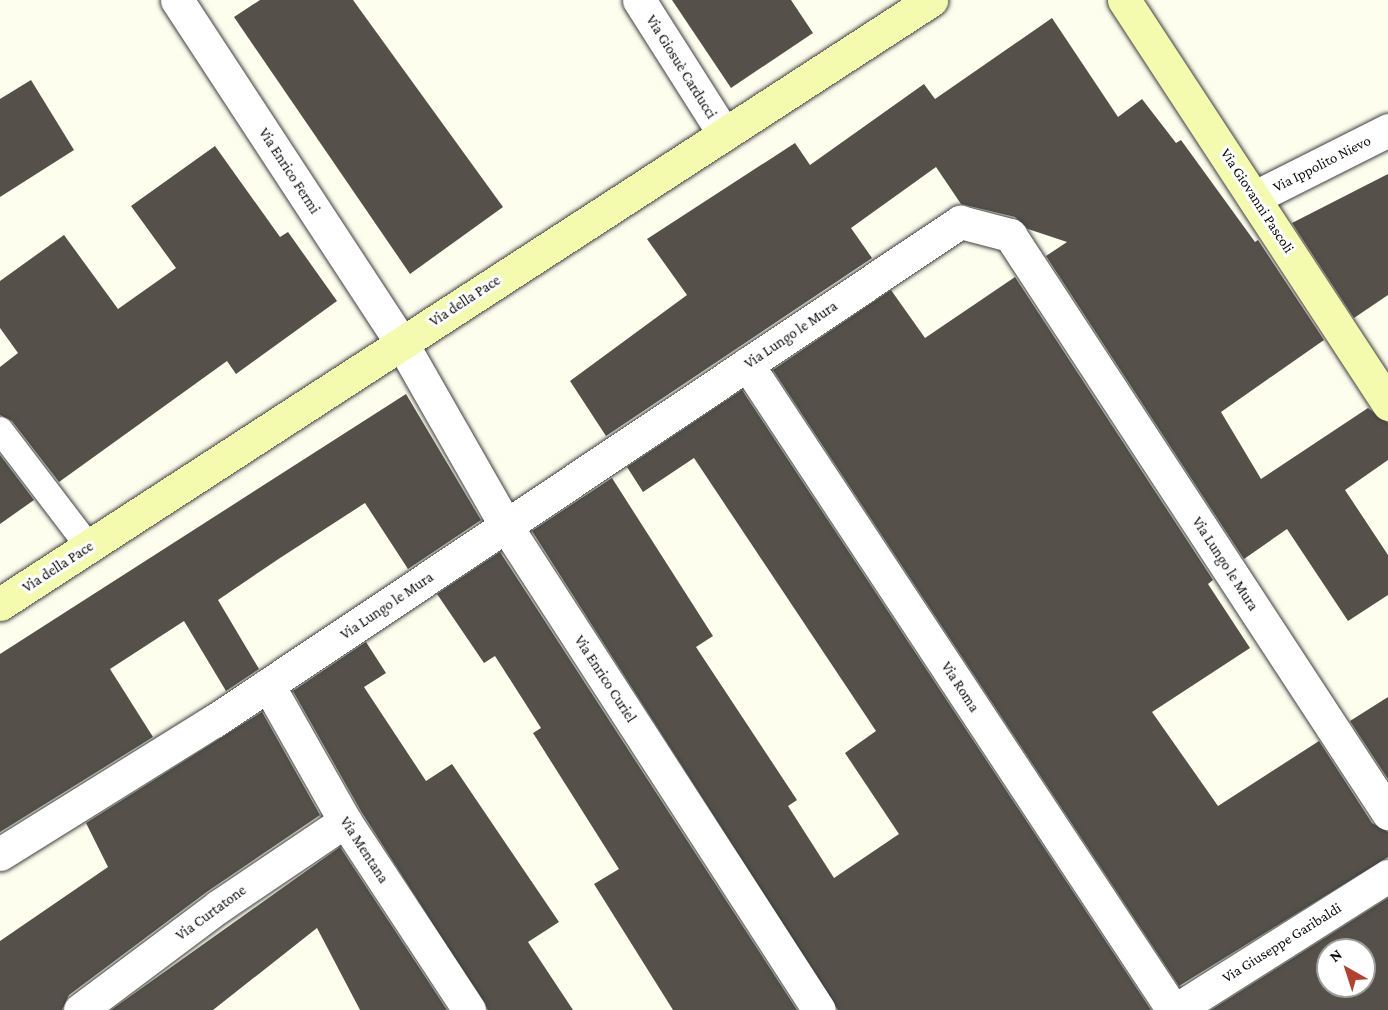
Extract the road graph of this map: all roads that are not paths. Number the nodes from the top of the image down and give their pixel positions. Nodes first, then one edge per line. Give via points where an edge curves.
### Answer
1 (177, 0) edge
2 (639, 0) edge
3 (931, 0) edge
4 (1124, 0) edge
5 (1388, 130) edge
6 (724, 134) junction
7 (1255, 197) junction
8 (401, 342) junction
9 (747, 364) junction
10 (1388, 404) edge
11 (0, 430) edge
12 (506, 526) junction
13 (89, 547) junction
14 (0, 604) edge
15 (268, 685) junction
16 (1388, 813) edge
17 (345, 821) junction
18 (0, 854) edge
19 (1388, 876) edge
20 (80, 1010) edge
21 (469, 1010) edge
22 (819, 1010) edge
23 (1175, 1010) edge

1 - 8 street, Via Enrico Fermi
2 - 6 street, Via Giosuè Carducci
3 - 6 main road, Via della Pace
4 - 7 main road, Via Giovanni Pascoli
5 - 7 street, Via Ippolito Nievo
6 - 8 main road, Via della Pace
7 - 10 main road, Via Giovanni Pascoli
8 - 12 street, Via Enrico Curiel
8 - 13 main road, Via della Pace
9 - 12 street, Via Lungo le Mura
9 - 16 street, Via Lungo le Mura via 960,222 1010,235
9 - 23 street, Via Roma
11 - 13 lane
12 - 15 street, Via Lungo le Mura
12 - 22 street, Via Enrico Curiel
13 - 14 main road, Via della Pace
15 - 17 street, Via Mentana
15 - 18 street, Via Lungo le Mura
17 - 20 street, Via Curtatone via 219,906
17 - 21 street, Via Mentana
19 - 23 street, Via Giuseppe Garibaldi

